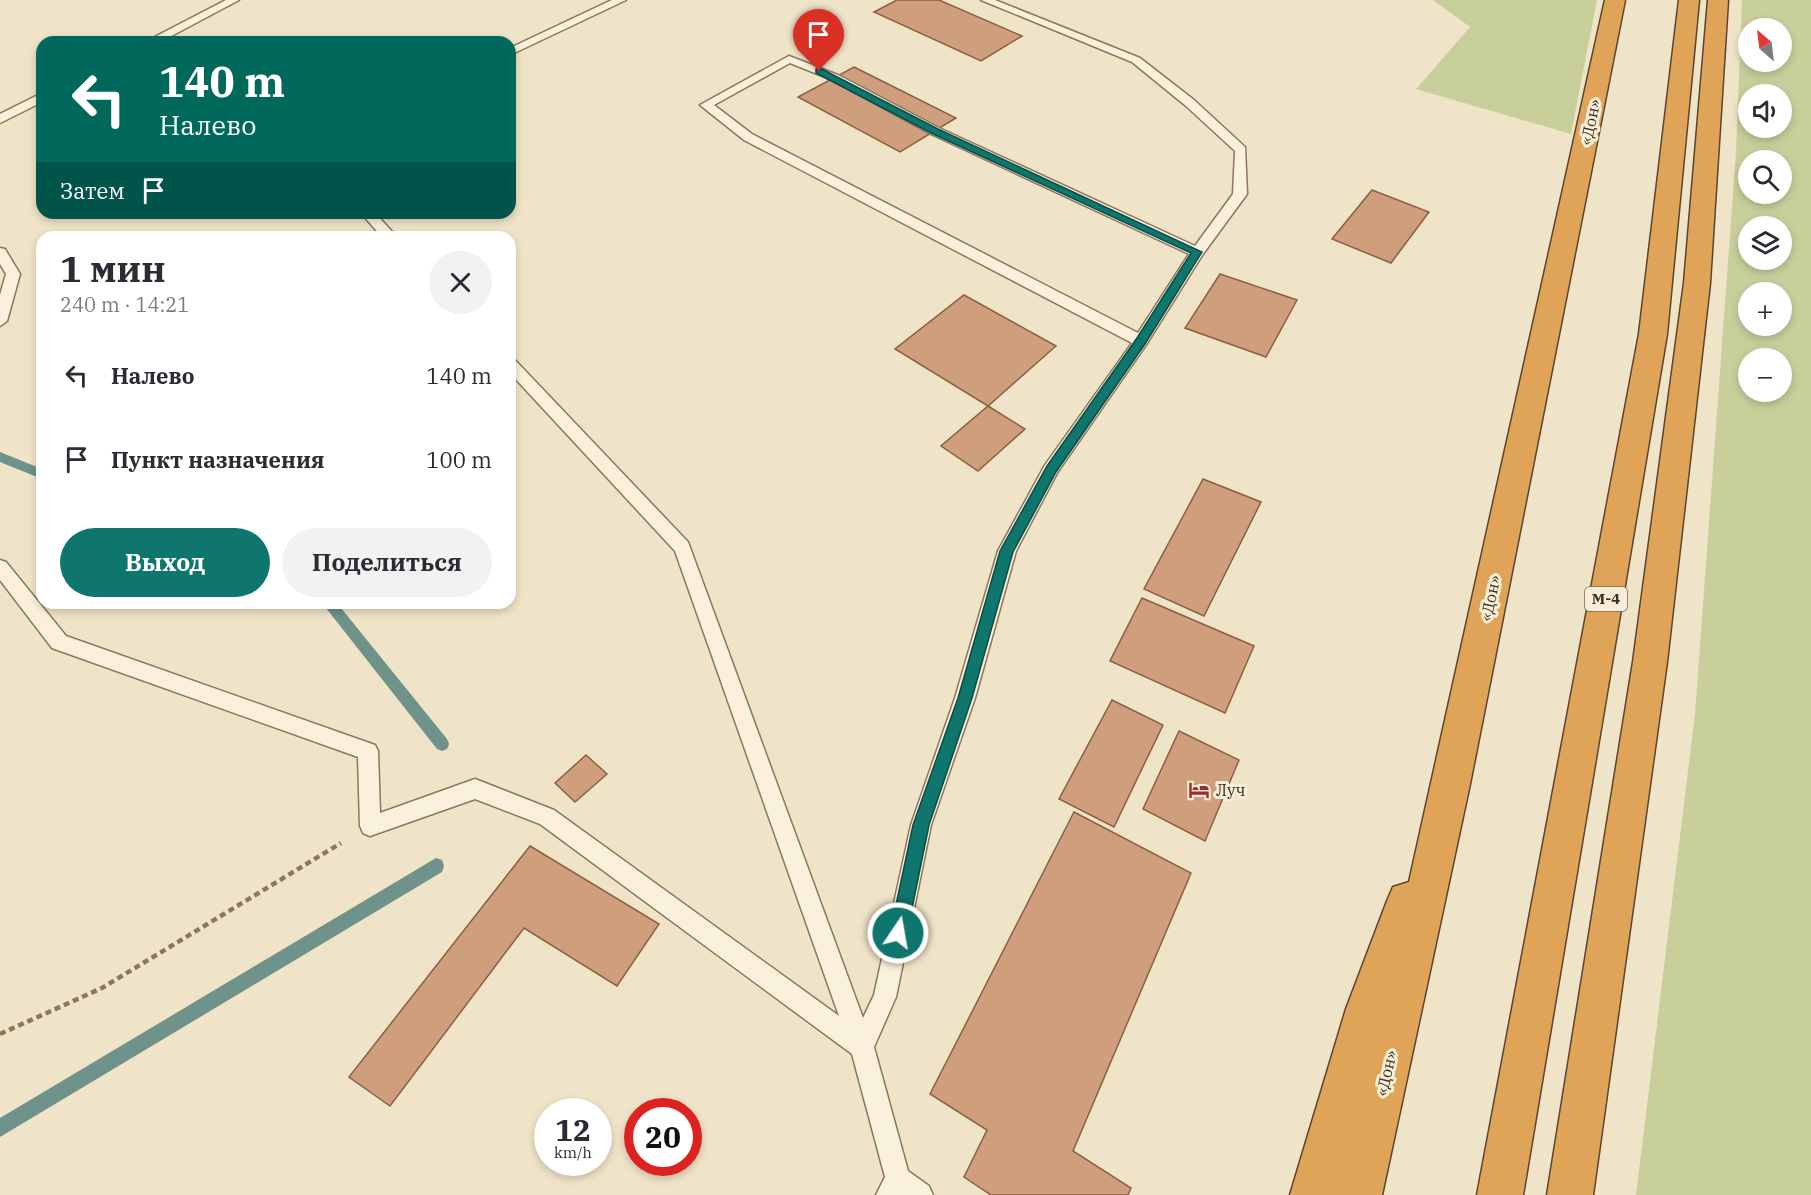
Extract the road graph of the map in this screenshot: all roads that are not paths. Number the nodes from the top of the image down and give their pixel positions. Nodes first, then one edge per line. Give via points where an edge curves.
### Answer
1 (234, 0) edge
2 (621, 0) edge
3 (986, 0) edge
4 (1615, 0) edge
5 (1689, 0) edge
6 (1718, 0) edge
7 (163, 36) edge
8 (516, 49) edge
9 (36, 101) edge
10 (0, 119) edge
11 (374, 219) edge
12 (384, 231) edge
13 (0, 252) edge
14 (1197, 252) junction
15 (0, 321) edge
16 (1141, 341) junction
17 (516, 370) edge
18 (0, 567) edge
19 (1451, 784) junction
20 (862, 1047) junction
21 (894, 1187) edge
22 (920, 1195) edge
23 (1313, 1195) edge
24 (1359, 1195) edge
25 (1500, 1195) edge
26 (1570, 1195) edge

1 - 7 lane
2 - 8 lane
3 - 14 lane via 1136,60 1241,150 1240,194
4 - 19 highway, «Дон»
5 - 25 highway, М-4 via 1653,334
6 - 26 highway via 1696,282 1652,651
9 - 10 lane
11 - 12 lane
13 - 15 lane via 13,274
14 - 16 lane
14 - 16 lane via 934,131 834,77 789,59 706,105 748,137
16 - 20 lane via 1051,469 1007,551 965,698 921,825 885,997
17 - 20 lane via 682,547
18 - 20 lane via 60,642 368,751 370,826 475,789 547,817
19 - 23 highway via 1367,1009
19 - 24 highway, «Дон»
20 - 21 lane
21 - 22 lane

